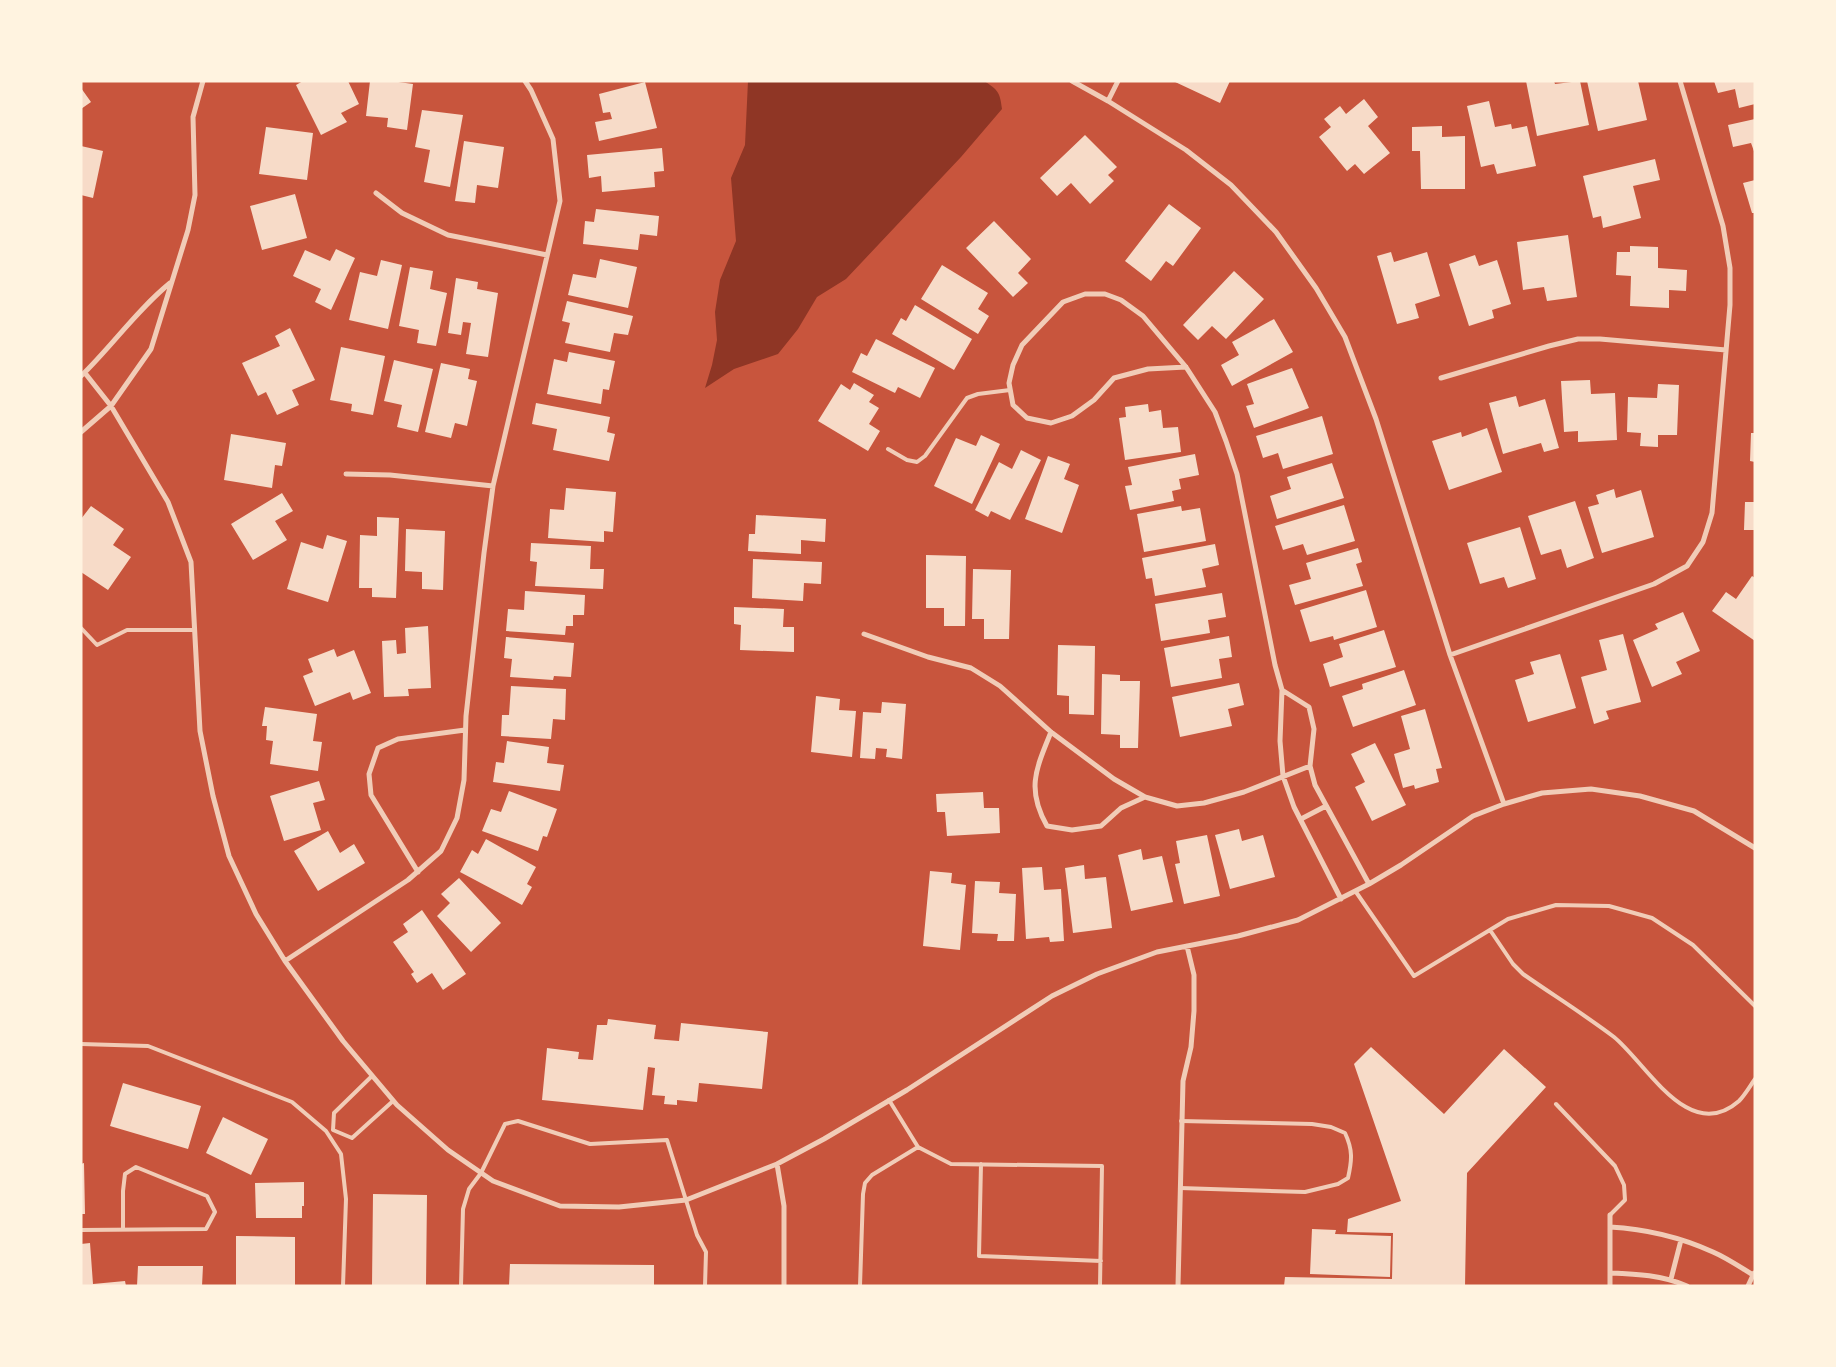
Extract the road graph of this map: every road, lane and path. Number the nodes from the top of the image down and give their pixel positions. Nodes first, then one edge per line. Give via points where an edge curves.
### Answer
1 (203, 81) edge
2 (525, 81) edge
3 (1072, 81) edge
4 (1118, 81) edge
5 (1680, 81) edge
6 (1108, 101) junction
7 (376, 193) dead end
8 (546, 255) junction
9 (170, 283) junction
10 (1726, 350) junction
11 (1186, 367) junction
12 (83, 374) edge
13 (1441, 378) dead end
14 (1010, 390) junction
15 (111, 406) junction
16 (81, 432) edge
17 (888, 449) dead end
18 (346, 474) dead end
19 (493, 486) junction
20 (81, 628) edge
21 (196, 630) junction
22 (864, 634) dead end
23 (1450, 655) junction
24 (1282, 690) junction
25 (466, 730) junction
26 (1051, 732) junction
27 (1310, 766) junction
28 (1283, 776) junction
29 (1146, 797) junction
30 (1504, 804) junction
31 (1326, 806) junction
32 (1300, 819) junction
33 (1755, 848) edge
34 (418, 872) junction
35 (1369, 884) junction
36 (1356, 892) junction
37 (1341, 899) junction
38 (1490, 930) junction
39 (1187, 946) junction
40 (285, 961) junction
41 (1755, 1006) edge
42 (81, 1044) edge
43 (372, 1076) junction
44 (1755, 1079) edge
45 (889, 1100) junction
46 (393, 1101) junction
47 (1556, 1104) dead end
48 (1181, 1121) junction
49 (333, 1130) junction
50 (328, 1134) junction
51 (918, 1147) junction
52 (777, 1164) junction
53 (981, 1164) junction
54 (481, 1173) junction
55 (1180, 1188) junction
56 (686, 1200) junction
57 (1610, 1215) joint
58 (1610, 1227) junction
59 (122, 1229) junction
60 (81, 1230) edge
61 (1681, 1240) junction
62 (1101, 1261) junction
63 (1610, 1273) junction
64 (1754, 1273) edge
65 (1671, 1280) junction
66 (343, 1286) edge
67 (460, 1286) edge
68 (705, 1286) edge
69 (784, 1286) edge
70 (860, 1286) edge
71 (1100, 1286) edge
72 (1178, 1286) edge
73 (1610, 1286) edge
74 (1687, 1286) edge
75 (1748, 1286) edge

1 - 9 street via 193,117 195,195 188,230
2 - 8 street via 553,139 560,201
3 - 6 street
4 - 6 street
5 - 10 street via 1723,226 1730,268
6 - 23 street via 1186,150 1231,185 1276,232 1316,288 1345,337 1376,419
7 - 8 street via 402,213 448,234
8 - 19 street
9 - 12 street via 151,299
9 - 15 street via 151,349
10 - 13 street via 1578,339
10 - 23 street via 1712,513 1703,542 1687,566 1654,584
11 - 14 street via 1148,369 1114,378 1094,400 1072,416 1051,423 1027,418 1013,405
11 - 14 street via 1143,316 1121,300 1105,294 1085,294 1063,302 1022,345 1013,365
11 - 24 street via 1215,412 1237,474
12 - 15 street
14 - 17 lane via 967,398 925,456 917,462
15 - 16 street
15 - 21 street via 168,502 191,562
18 - 19 street via 390,475
19 - 25 street
20 - 21 lane via 97,645 127,630
21 - 40 street via 200,731 229,856 256,914
22 - 26 street via 971,668 1000,686
23 - 30 street
24 - 27 street via 1309,707 1314,729
24 - 28 street via 1280,741
25 - 34 street via 464,780 457,818 441,851
25 - 34 street via 398,739 378,748 369,774 371,794
26 - 29 street via 1114,779
26 - 29 street via 1034,786 1038,810 1047,826 1072,830 1101,826 1121,808
27 - 28 street
27 - 31 street
28 - 29 street via 1204,804 1177,806
28 - 32 street
30 - 33 street via 1542,793 1591,789 1640,796 1694,812
30 - 35 street via 1472,816
31 - 32 street
31 - 35 street
32 - 37 street
34 - 40 street
35 - 36 street
36 - 37 street
36 - 38 lane via 1414,976
37 - 39 street via 1298,920
38 - 41 lane via 1508,919 1556,905 1609,906 1652,918 1693,945
38 - 44 lane via 1523,974 1616,1038 1685,1108 1713,1113 1727,1108 1740,1100
39 - 45 street via 1157,952 1097,974 1052,996
39 - 48 street via 1194,975 1194,1011 1183,1081
40 - 43 street
42 - 50 lane via 148,1046 292,1102
43 - 46 street
43 - 49 lane via 334,1113
45 - 51 lane
45 - 52 street
46 - 49 lane via 352,1138
46 - 54 street via 448,1150
47 - 57 lane via 1615,1166 1624,1185 1625,1200
48 - 55 street
48 - 55 lane via 1331,1127 1345,1133 1351,1145 1352,1162 1348,1178 1338,1184 1306,1192
49 - 50 lane
50 - 66 lane via 341,1154 346,1199
51 - 53 lane via 950,1164
51 - 70 lane via 872,1175 865,1183
52 - 56 street
52 - 69 street via 784,1206
53 - 62 lane via 979,1256
53 - 62 lane via 1102,1166
54 - 56 street via 493,1181 560,1206 619,1207
54 - 56 lane via 505,1124 518,1121 590,1144 667,1140
54 - 67 lane via 469,1189 463,1209
55 - 72 street
56 - 68 lane via 706,1252
57 - 58 street
58 - 61 street via 1635,1228
58 - 63 street
59 - 59 lane via 206,1229 215,1212 207,1196 136,1167 125,1174
59 - 60 lane
61 - 64 street
61 - 65 street
62 - 71 lane
63 - 65 street
63 - 73 street
64 - 75 street
65 - 74 street

